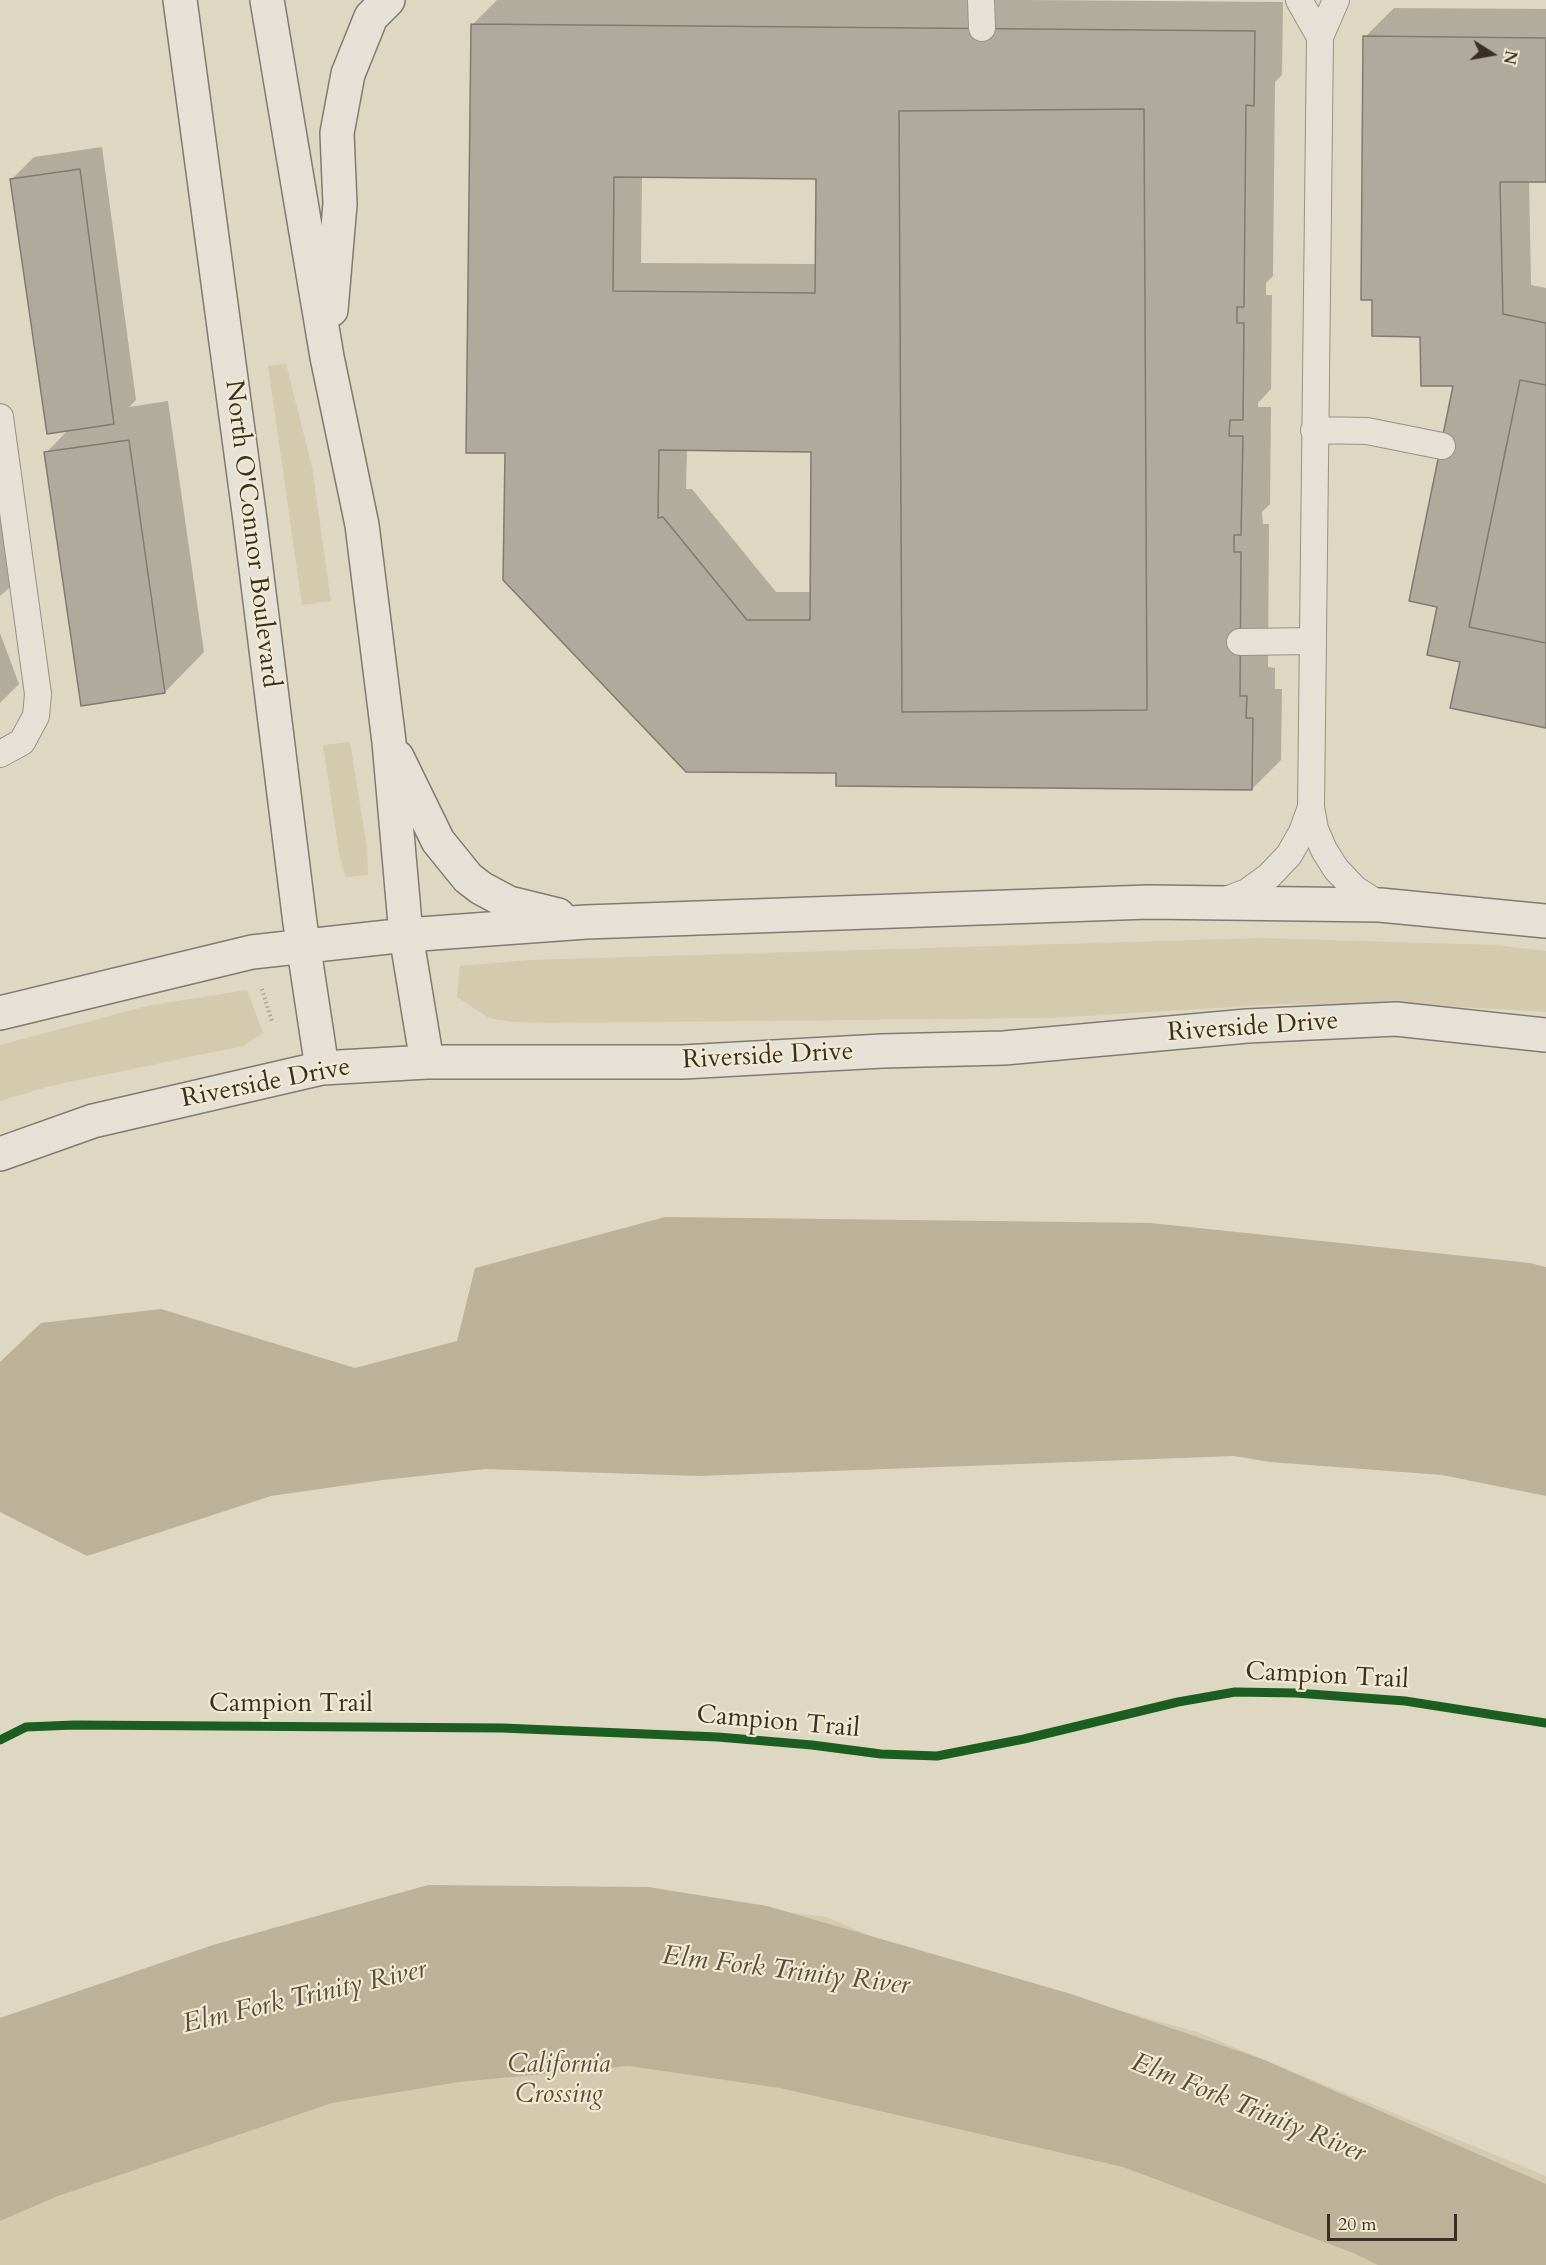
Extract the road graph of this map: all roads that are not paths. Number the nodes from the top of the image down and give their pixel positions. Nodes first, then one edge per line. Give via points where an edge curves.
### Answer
1 (180, 0) edge
2 (267, 0) edge
3 (388, 0) edge
4 (981, 0) edge
5 (1299, 0) edge
6 (1336, 0) edge
7 (982, 28) dead end
8 (1320, 37) junction
9 (327, 357) junction
10 (0, 417) edge
11 (1314, 430) junction
12 (1442, 446) dead end
13 (1312, 641) junction
14 (1240, 642) dead end
15 (389, 742) junction
16 (0, 754) edge
17 (1311, 807) junction
18 (1221, 902) junction
19 (1380, 904) junction
20 (1546, 921) edge
21 (586, 922) junction
22 (406, 935) junction
23 (303, 945) junction
24 (0, 1013) edge
25 (1546, 1035) edge
26 (427, 1062) junction
27 (322, 1068) junction
28 (0, 1154) edge

1 - 23 main road, North O'Connor Boulevard
2 - 9 main road
3 - 9 main road via 371,17 348,74 337,133 340,204
4 - 7 lane
5 - 8 lane
6 - 8 lane
8 - 11 lane
9 - 15 main road via 362,525
10 - 16 lane via 38,694 36,716 22,742
11 - 12 lane via 1367,431
11 - 13 lane
13 - 14 lane
13 - 17 lane
15 - 21 main road via 438,841 468,878 509,903
15 - 22 main road
17 - 18 lane via 1289,855 1247,892
17 - 19 lane via 1315,829 1336,869 1355,889
18 - 19 main road
18 - 21 main road
19 - 20 main road
21 - 22 main road
22 - 23 main road
22 - 26 main road
23 - 24 main road via 252,952
23 - 27 main road, North O'Connor Boulevard
25 - 26 main road, Riverside Drive via 1396,1019 1247,1026 1004,1048 882,1050 683,1062
26 - 27 main road, Riverside Drive
27 - 28 main road, Riverside Drive via 93,1121

